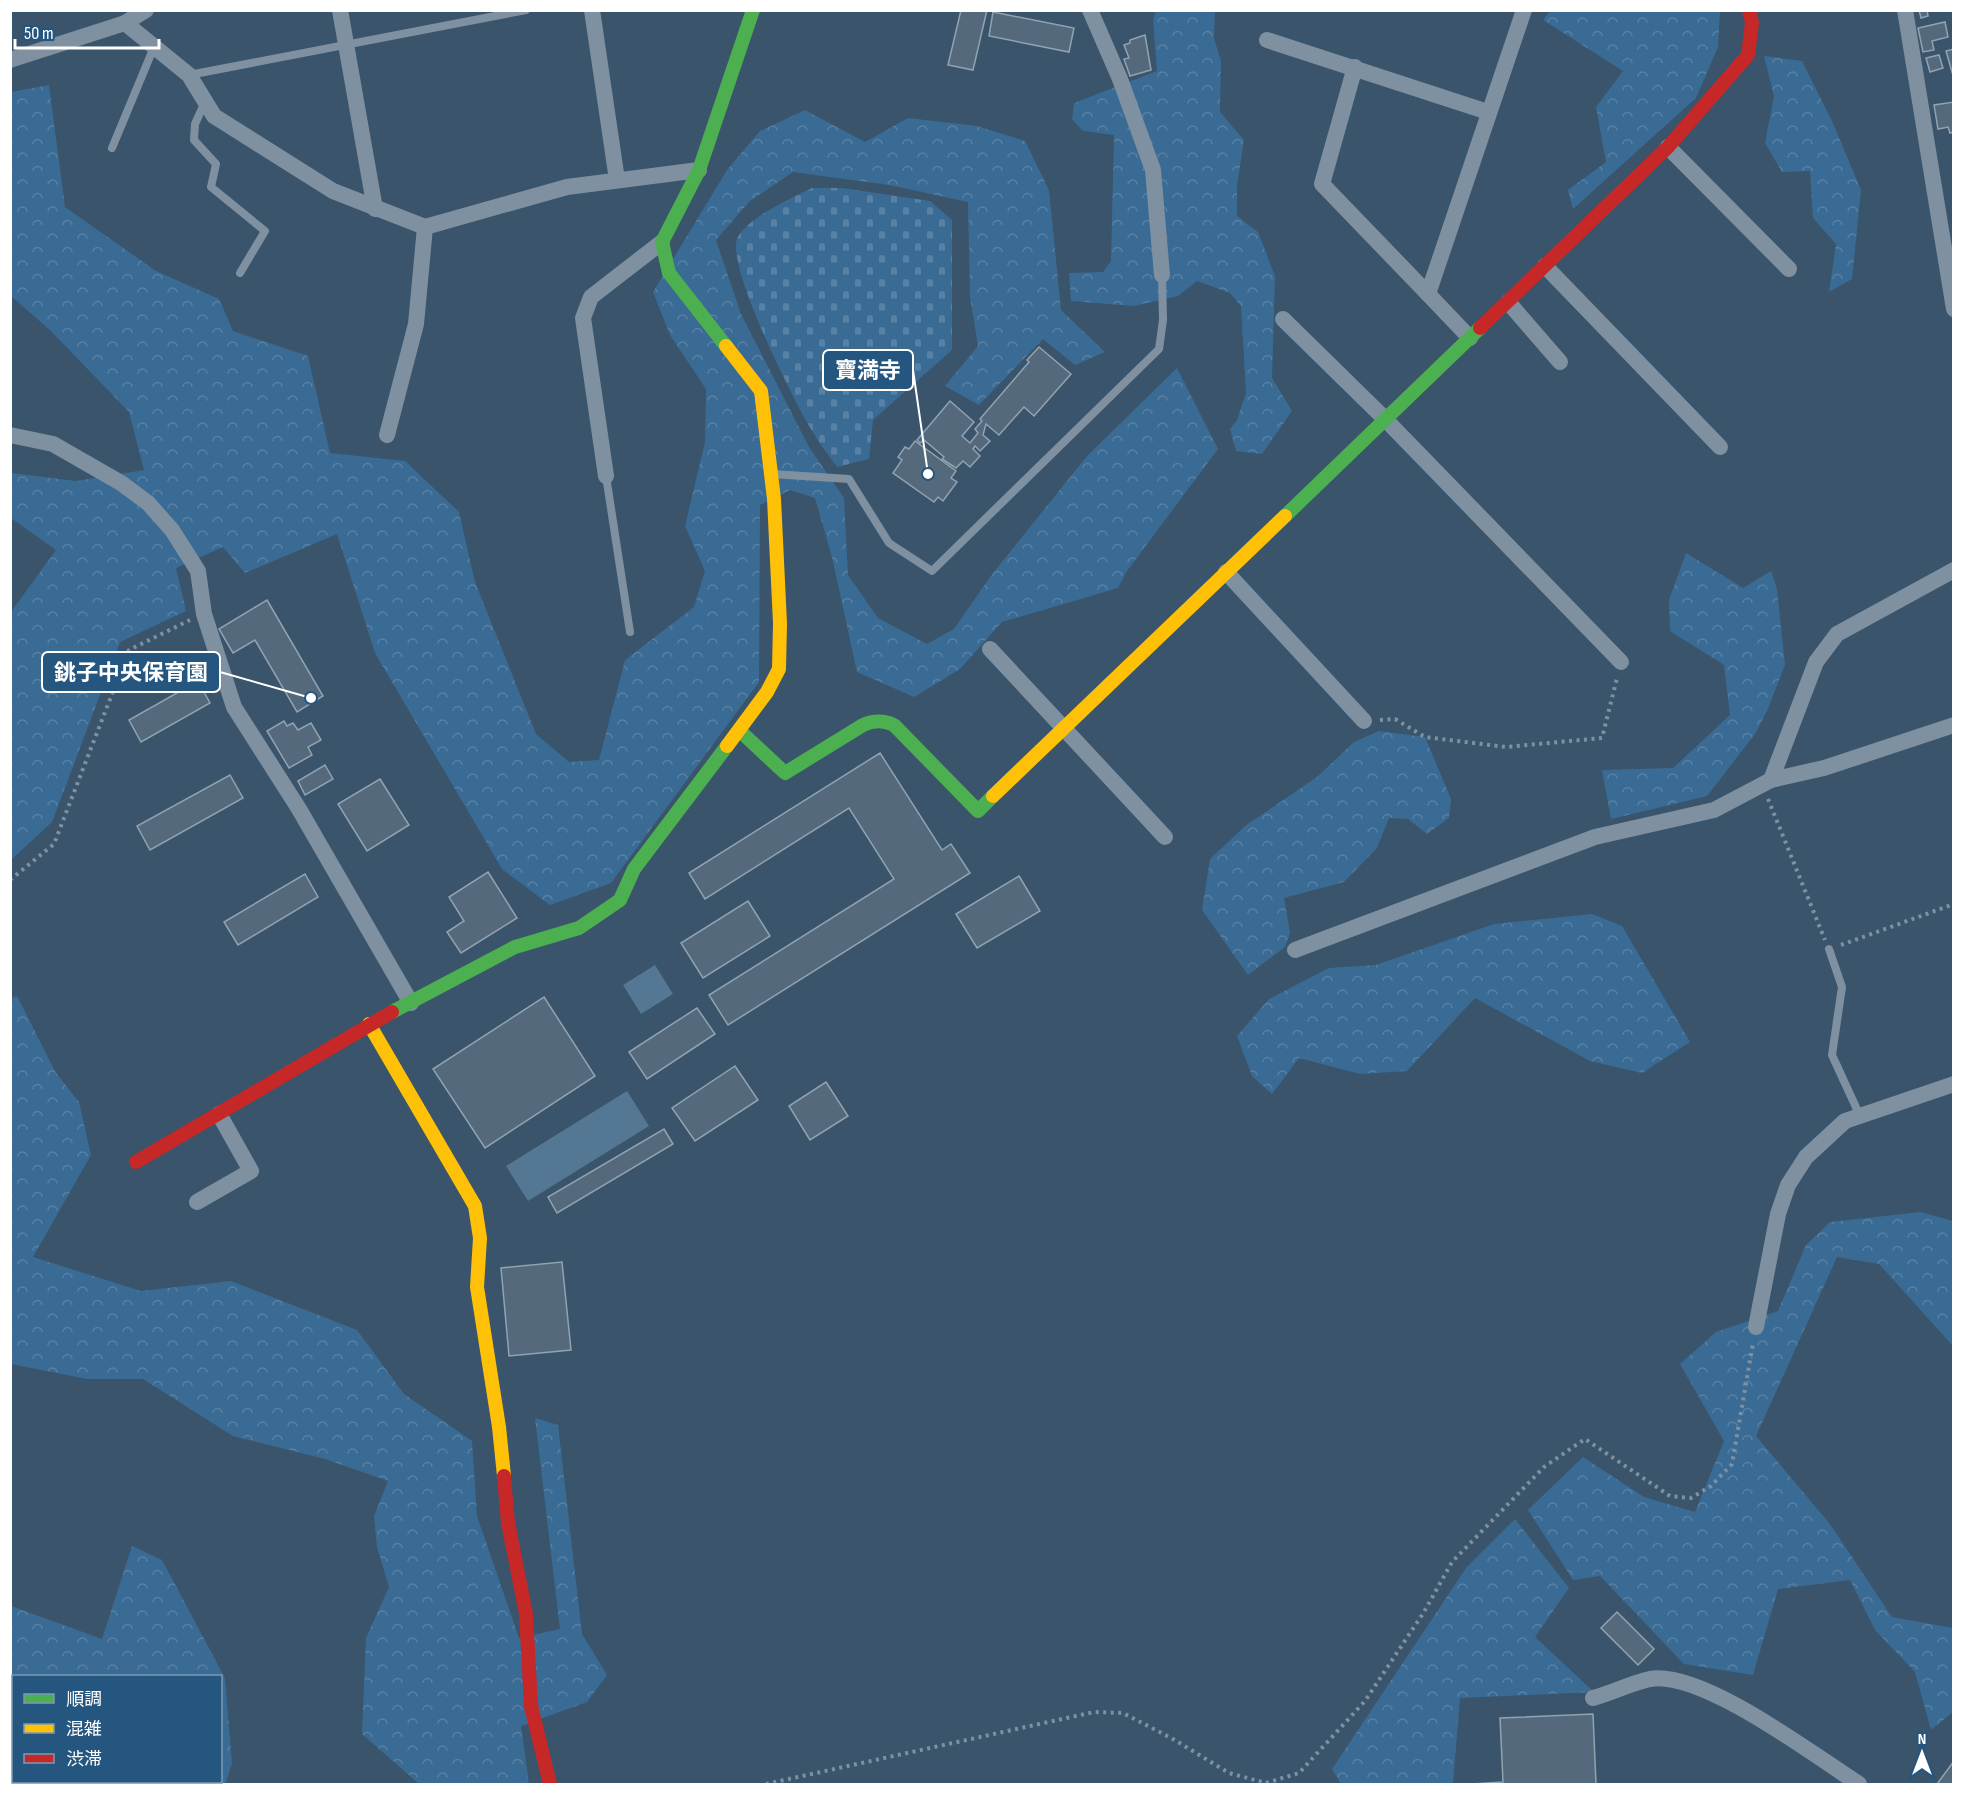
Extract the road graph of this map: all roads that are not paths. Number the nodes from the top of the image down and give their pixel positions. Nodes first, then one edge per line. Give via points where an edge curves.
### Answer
1 (146, 10) edge
2 (340, 10) edge
3 (526, 10) edge
4 (592, 10) edge
5 (753, 10) edge
6 (1090, 10) edge
7 (1524, 10) edge
8 (1749, 10) edge
9 (1905, 10) edge
10 (125, 23) junction
11 (1267, 40) dead end
12 (347, 45) junction
13 (154, 47) junction
14 (10, 60) edge
15 (1355, 67) junction
16 (189, 75) junction
17 (205, 102) junction
18 (1488, 112) junction
19 (1668, 147) junction
20 (112, 148) dead end
21 (699, 170) junction
22 (617, 180) junction
23 (375, 209) junction
24 (425, 227) junction
25 (662, 242) junction
26 (1545, 266) junction
27 (1789, 269) dead end
28 (240, 273) dead end
29 (1162, 275) joint
30 (1428, 294) junction
31 (1508, 302) junction
32 (1953, 307) edge
33 (1283, 319) dead end
34 (1470, 338) junction
35 (1560, 363) dead end
36 (1385, 419) junction
37 (10, 435) edge
38 (387, 435) dead end
39 (1719, 447) dead end
40 (771, 474) junction
41 (606, 476) joint
42 (1953, 570) edge
43 (1226, 572) junction
44 (630, 632) dead end
45 (990, 649) dead end
46 (1622, 662) road end
47 (1364, 721) road end
48 (1953, 725) edge
49 (1065, 728) junction
50 (740, 731) junction
51 (1767, 782) junction
52 (1165, 837) dead end
53 (1829, 949) road end
54 (1295, 950) dead end
55 (411, 1003) junction
56 (369, 1024) junction
57 (1953, 1084) edge
58 (219, 1114) junction
59 (1860, 1116) junction
60 (136, 1162) dead end
61 (197, 1202) dead end
62 (1756, 1327) road end
63 (1593, 1698) dead end
64 (550, 1785) edge
65 (1859, 1785) edge

1 - 10 street
2 - 12 street
3 - 12 lane
4 - 22 street
5 - 21 street
6 - 29 street via 1154,170
7 - 18 street
8 - 19 street via 1752,23 1748,55
9 - 32 street
10 - 13 street
10 - 14 street
11 - 15 street
12 - 16 lane
12 - 23 street
13 - 16 street
13 - 20 lane
15 - 18 street
15 - 30 street via 1322,184
16 - 17 street
17 - 23 street via 214,116 333,191
17 - 28 lane via 195,124 194,140 216,164 211,187 265,231
18 - 30 street
19 - 26 street
19 - 27 street
21 - 22 street
21 - 25 street
22 - 24 street via 567,187
23 - 24 street
24 - 38 street via 416,324
25 - 40 street via 669,273 761,391
25 - 41 street via 591,297 583,318
26 - 31 street
26 - 39 street
29 - 40 lane via 1159,349 932,571 889,543 849,479
30 - 34 street
31 - 34 street
31 - 35 street
33 - 36 street
34 - 36 street
36 - 43 street
36 - 46 street
37 - 55 street via 53,444 121,483 148,503 172,530 198,571 204,614 234,707 299,809
40 - 50 street via 779,669
41 - 44 lane
42 - 51 street via 1837,634 1816,662
43 - 47 street
43 - 49 street
45 - 49 street
48 - 51 street via 1824,768
49 - 50 street via 978,811 885,720 863,724 785,773
49 - 52 street
50 - 55 street via 634,869 620,900 579,928 515,947
51 - 54 street via 1714,810 1595,837
53 - 59 lane via 1842,987 1832,1055
55 - 56 street
56 - 58 street
56 - 64 street via 475,1206 480,1238 477,1287 499,1427 508,1523 526,1614 531,1706
57 - 59 street
58 - 60 street
58 - 61 street via 251,1171
59 - 62 street via 1845,1121 1806,1157 1788,1185 1778,1214
63 - 65 street via 1651,1679 1681,1683 1726,1698

